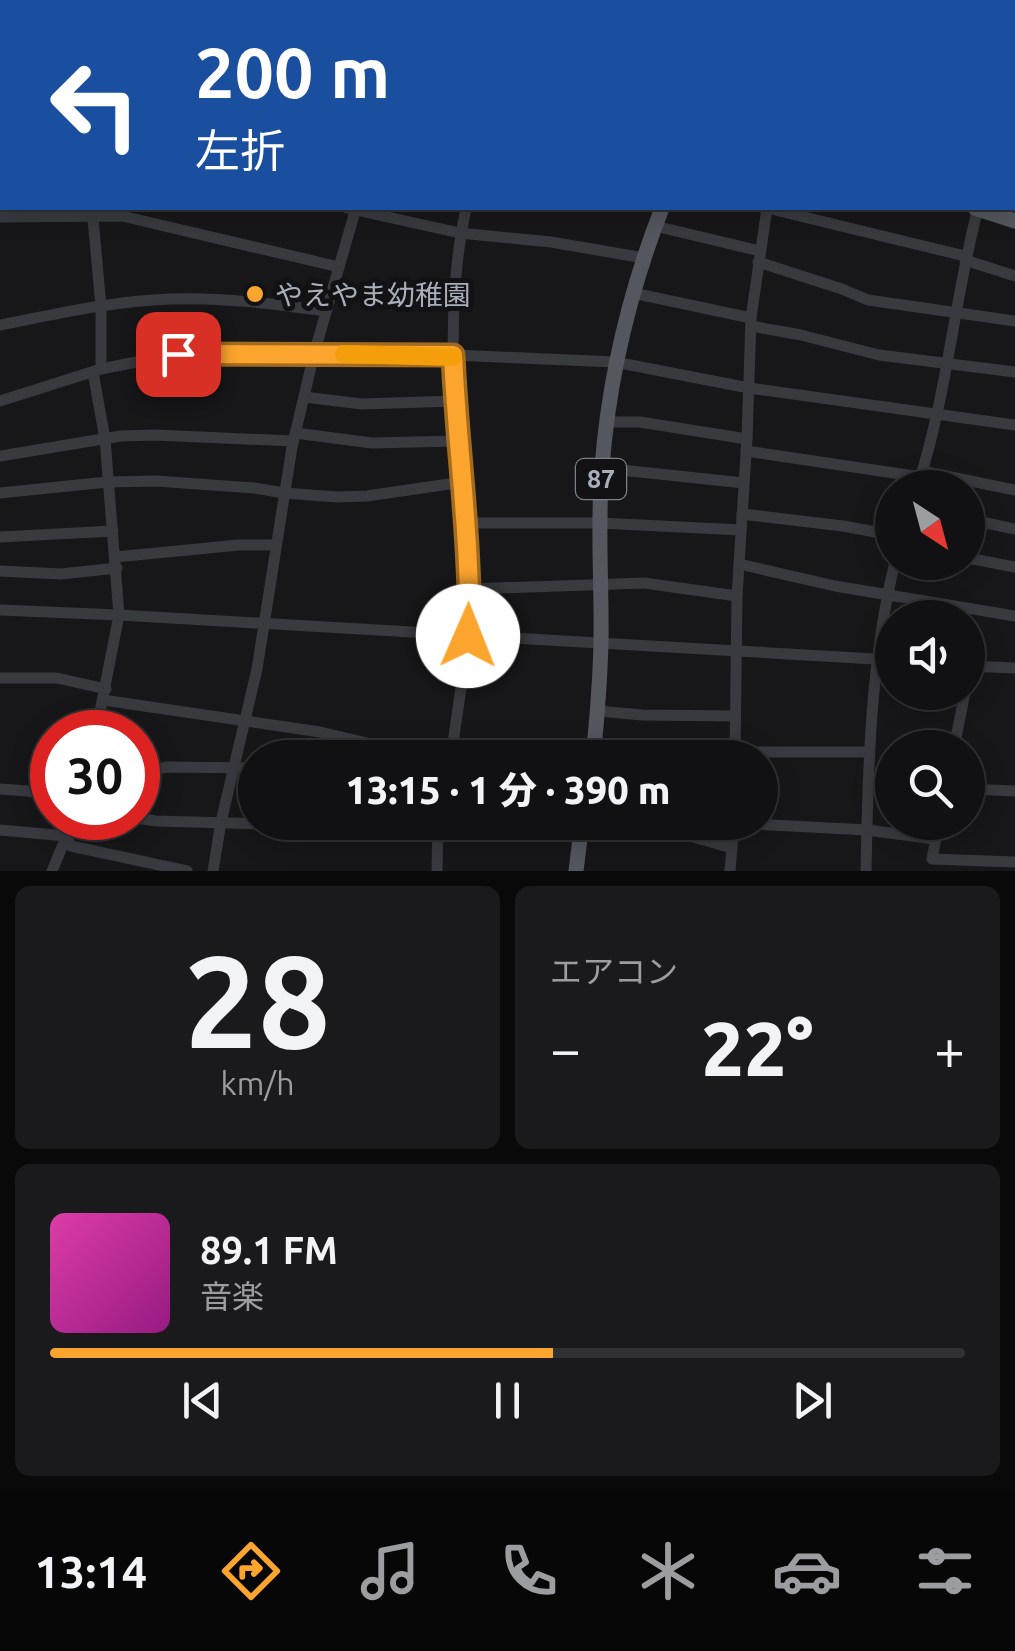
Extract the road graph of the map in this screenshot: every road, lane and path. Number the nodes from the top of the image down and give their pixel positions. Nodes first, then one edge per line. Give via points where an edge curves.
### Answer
1 (353, 210) edge
2 (362, 210) edge
3 (466, 210) edge
4 (661, 210) edge
5 (767, 210) edge
6 (775, 210) edge
7 (976, 210) edge
8 (982, 210) edge
9 (92, 212) edge
10 (0, 217) edge
11 (1015, 221) edge
12 (655, 226) junction
13 (460, 233) junction
14 (759, 257) junction
15 (644, 258) junction
16 (965, 258) junction
17 (339, 267) junction
18 (1015, 276) edge
19 (634, 293) junction
20 (100, 306) junction
21 (326, 311) junction
22 (955, 311) junction
23 (1015, 321) edge
24 (751, 322) junction
25 (0, 324) edge
26 (314, 354) junction
27 (453, 355) junction
28 (615, 362) junction
29 (946, 362) junction
30 (97, 370) junction
31 (1015, 372) edge
32 (749, 388) junction
33 (304, 397) junction
34 (0, 401) edge
35 (455, 401) junction
36 (937, 414) junction
37 (607, 422) junction
38 (1015, 424) edge
39 (294, 437) junction
40 (104, 439) junction
41 (457, 441) junction
42 (746, 445) junction
43 (0, 456) edge
44 (602, 468) junction
45 (875, 470) edge
46 (922, 470) edge
47 (108, 482) junction
48 (462, 482) junction
49 (744, 483) junction
50 (985, 487) edge
51 (1015, 490) edge
52 (0, 493) edge
53 (284, 494) junction
54 (742, 514) junction
55 (466, 522) junction
56 (600, 523) junction
57 (985, 523) edge
58 (1015, 529) edge
59 (741, 530) junction
60 (113, 531) junction
61 (875, 532) edge
62 (0, 537) edge
63 (276, 545) junction
64 (985, 561) edge
65 (116, 562) junction
66 (738, 564) junction
67 (1015, 567) edge
68 (0, 571) edge
69 (890, 580) edge
70 (600, 584) junction
71 (469, 589) junction
72 (886, 594) junction
73 (737, 596) junction
74 (885, 600) edge
75 (0, 610) edge
76 (119, 615) junction
77 (1015, 616) edge
78 (264, 623) junction
79 (468, 636) junction
80 (601, 643) junction
81 (736, 651) junction
82 (875, 658) edge
83 (1015, 668) edge
84 (985, 669) edge
85 (875, 670) edge
86 (0, 678) edge
87 (105, 694) junction
88 (101, 710) edge
89 (598, 711) junction
90 (735, 716) junction
91 (244, 720) junction
92 (354, 740) edge
93 (454, 740) edge
94 (594, 740) edge
95 (736, 740) edge
96 (868, 752) junction
97 (778, 754) edge
98 (233, 767) junction
99 (238, 767) edge
100 (160, 768) edge
101 (0, 789) edge
102 (985, 790) edge
103 (1015, 791) edge
104 (30, 792) edge
105 (160, 821) edge
106 (220, 822) junction
107 (238, 823) edge
108 (0, 830) edge
109 (867, 830) junction
110 (875, 831) edge
111 (30, 833) edge
112 (64, 840) edge
113 (68, 840) edge
114 (435, 840) edge
115 (580, 840) edge
116 (704, 840) edge
117 (935, 840) edge
118 (732, 848) junction
119 (1015, 862) edge
120 (931, 865) edge
121 (52, 871) edge
122 (188, 871) edge
123 (213, 871) edge
124 (437, 871) edge
125 (576, 871) edge
126 (730, 871) edge
127 (866, 871) edge

1 - 17 street
2 - 13 street
3 - 13 street
4 - 12 main road, 87
5 - 14 street
6 - 16 street
7 - 16 street
8 - 11 main road
9 - 10 street
9 - 17 street
9 - 20 street
12 - 14 street
12 - 15 main road, 87
13 - 15 street
13 - 27 street
14 - 22 street via 868,300
14 - 24 street
15 - 19 main road, 87
16 - 18 street
16 - 22 street
17 - 21 street
19 - 24 street
19 - 28 main road, 87
20 - 21 street via 169,299
20 - 25 street
20 - 30 street
21 - 26 street
22 - 23 street
22 - 29 street
24 - 29 street via 879,355
24 - 32 street
26 - 27 street
26 - 30 street via 178,354
26 - 33 street
27 - 28 street
27 - 35 street
28 - 32 street
28 - 37 main road, 87
29 - 31 street
29 - 36 street
30 - 34 street
30 - 40 street
32 - 36 street
32 - 42 street
33 - 35 street via 362,404
33 - 39 street
35 - 41 street
36 - 38 street
36 - 46 street
37 - 42 street via 640,422
37 - 44 main road, 87
39 - 40 street
39 - 41 street
39 - 53 street
40 - 43 street
40 - 47 street
41 - 48 street
42 - 45 street
42 - 49 street
44 - 49 street
44 - 56 main road, 87
47 - 52 street
47 - 53 street
47 - 60 street
48 - 53 street via 366,496
48 - 55 street
49 - 54 street
50 - 51 street
53 - 63 street
54 - 59 street
54 - 61 street
55 - 56 street
55 - 71 street
56 - 59 street
56 - 70 main road, 87
57 - 58 street
59 - 66 street
60 - 62 street
60 - 65 street
63 - 65 street
63 - 78 street
64 - 67 street
65 - 68 street via 61,574
65 - 76 street
66 - 72 street
66 - 73 street
69 - 72 street
70 - 71 street
70 - 73 street
70 - 80 main road, 87
71 - 79 street
72 - 74 street
72 - 77 street
73 - 81 street
75 - 76 street
76 - 78 street
76 - 87 street
78 - 79 street
78 - 91 street
79 - 80 street
79 - 93 street
80 - 81 street
80 - 89 main road, 87
81 - 82 street
81 - 90 street
83 - 84 street
85 - 96 street
86 - 87 street via 57,678
87 - 88 street
87 - 91 street
89 - 90 street
89 - 94 main road, 87
90 - 95 street
91 - 92 street
91 - 98 street
96 - 97 street
96 - 109 street
98 - 99 street
98 - 100 street
98 - 106 street
101 - 104 street
102 - 103 street
105 - 106 street
106 - 107 street
106 - 123 street
108 - 111 street
109 - 110 street
109 - 118 street via 734,822
109 - 127 street
112 - 121 street
113 - 122 street
114 - 124 street
115 - 125 main road
116 - 118 street
117 - 120 street
118 - 126 street
119 - 120 street

